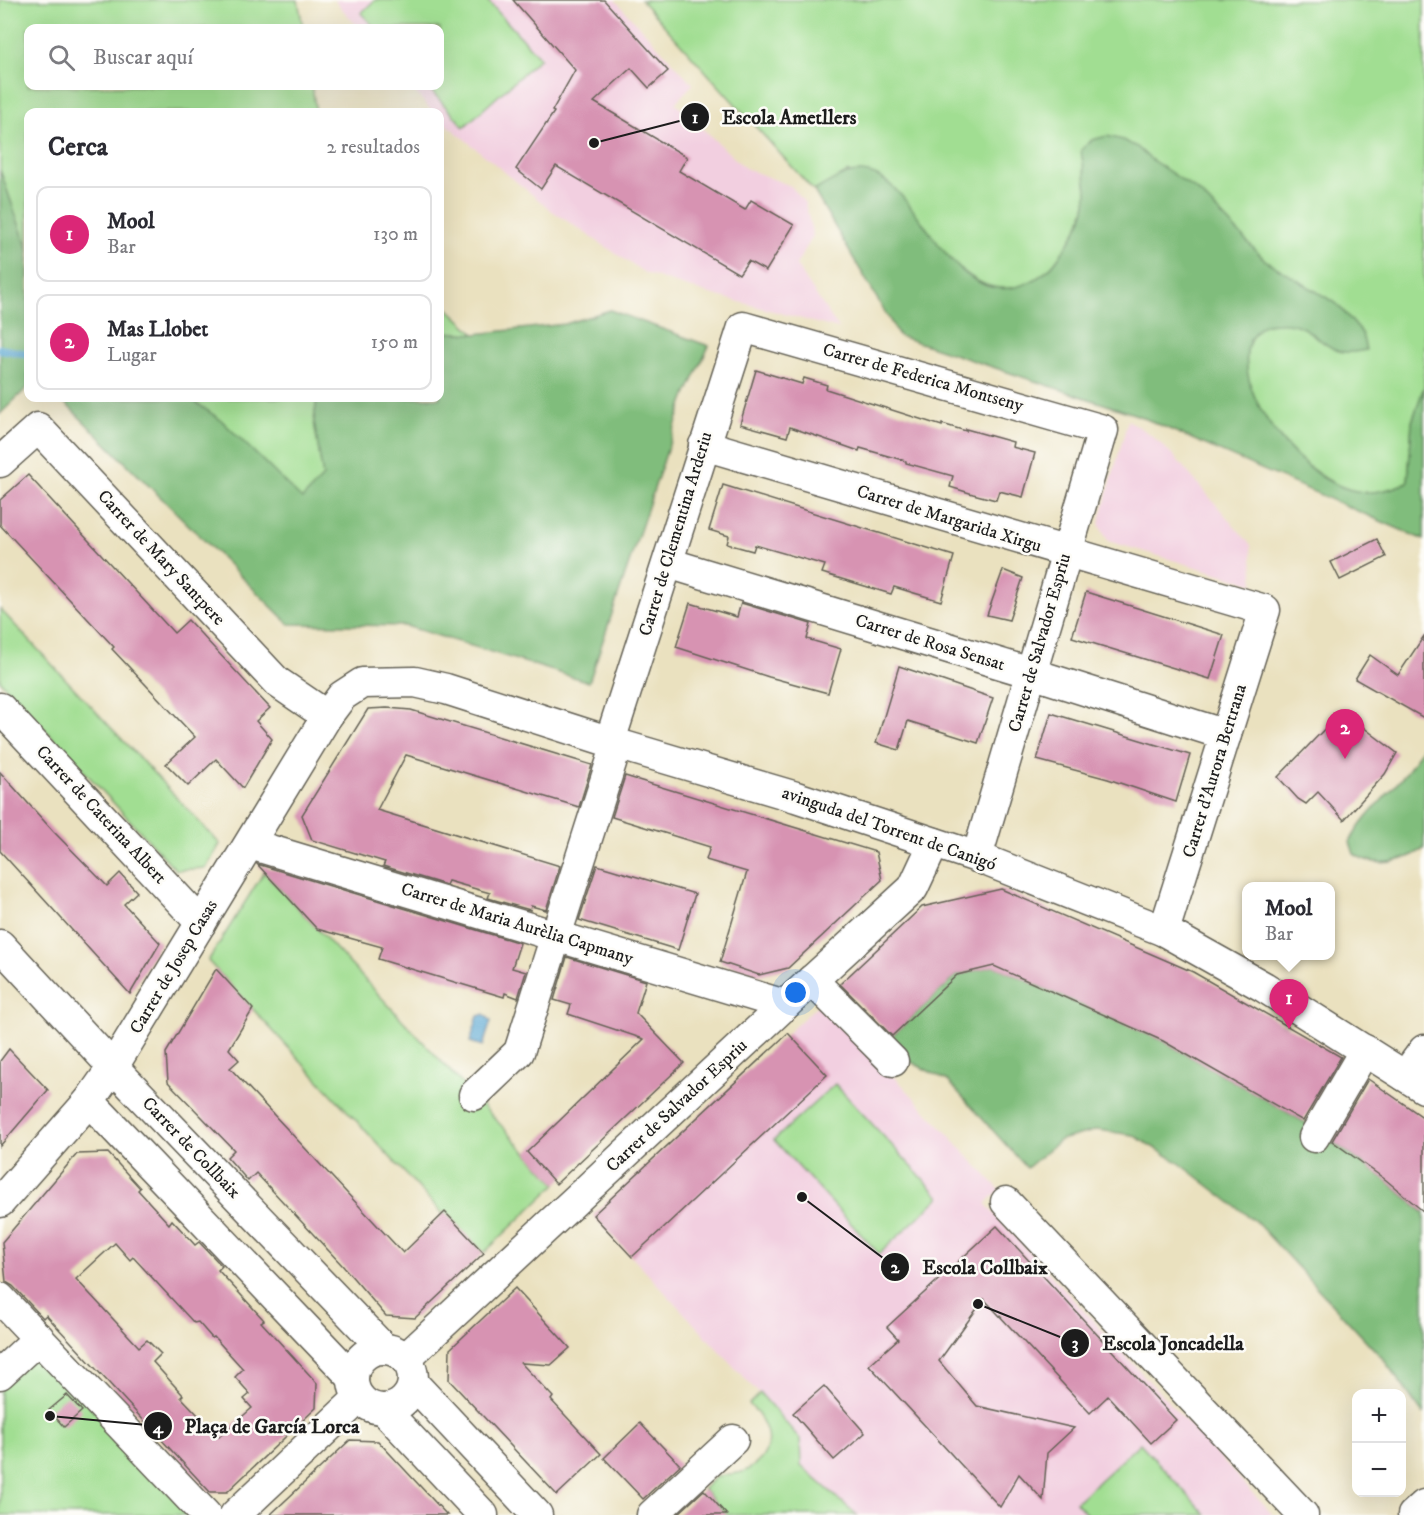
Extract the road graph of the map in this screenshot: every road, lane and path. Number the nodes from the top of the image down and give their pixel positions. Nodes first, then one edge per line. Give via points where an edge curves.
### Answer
1 (743, 327) joint
2 (1103, 429) joint
3 (704, 446) junction
4 (0, 462) edge
5 (1066, 554) junction
6 (669, 563) junction
7 (1265, 610) joint
8 (1031, 673) junction
9 (0, 708) edge
10 (327, 716) junction
11 (1226, 735) junction
12 (613, 743) junction
13 (250, 843) junction
14 (934, 843) junction
15 (977, 857) junction
16 (201, 923) junction
17 (1164, 931) junction
18 (557, 935) junction
19 (0, 945) edge
20 (812, 980) junction
21 (785, 1005) junction
22 (1365, 1050) junction
23 (1424, 1050) edge
24 (893, 1061) dead end
25 (113, 1067) junction
26 (1414, 1082) edge
27 (474, 1095) dead end
28 (89, 1101) junction
29 (1314, 1137) dead end
30 (0, 1202) edge
31 (1006, 1202) dead end
32 (0, 1298) edge
33 (39, 1338) junction
34 (401, 1364) junction
35 (0, 1374) edge
36 (365, 1395) junction
37 (733, 1440) dead end
38 (1424, 1505) edge
39 (206, 1515) edge
40 (235, 1515) edge
41 (483, 1515) edge
42 (537, 1515) edge
43 (652, 1515) edge
44 (1303, 1515) edge
45 (1413, 1515) edge

1 - 2 street, Carrer de Federica Montseny
1 - 3 street, Carrer de Clementina Arderiu
2 - 5 street, Carrer de Salvador Espriu
3 - 5 street, Carrer de Margarida Xirgu
3 - 6 street, Carrer de Clementina Arderiu
4 - 10 street, Carrer de Mary Santpere via 38,428 277,682
5 - 7 street, Carrer de Margarida Xirgu
5 - 8 street, Carrer de Salvador Espriu
6 - 8 street, Carrer de Rosa Sensat
6 - 12 street, Carrer de Clementina Arderiu
7 - 11 street, Carrer d'Aurora Bertrana
8 - 11 street, Carrer de Rosa Sensat
8 - 15 street, Carrer de Salvador Espriu
9 - 16 street, Carrer de Caterina Albert
10 - 12 street, avinguda del Torrent de Canigó via 342,696 362,683 415,682
10 - 13 street, Carrer de Josep Casas
11 - 17 street, Carrer d'Aurora Bertrana
12 - 14 street, avinguda del Torrent de Canigó
12 - 18 street, Carrer de Clementina Arderiu
13 - 16 street, Carrer de Josep Casas
13 - 18 street, Carrer de Maria Aurèlia Capmany
14 - 15 street, avinguda del Torrent de Canigó
14 - 20 street, Carrer de Salvador Espriu via 913,888
15 - 17 street, avinguda del Torrent de Canigó
16 - 25 street, Carrer de Josep Casas
17 - 22 street, avinguda del Torrent de Canigó
18 - 21 street, Carrer de Maria Aurèlia Capmany
18 - 27 street, Carrer de Clementina Arderiu via 519,1052
19 - 25 street, Carrer de Collbaix
20 - 21 street, Carrer de Salvador Espriu
20 - 24 street
21 - 34 street, Carrer de Salvador Espriu
22 - 26 street, avinguda del Torrent de Canigó
22 - 29 street
23 - 26 street
25 - 28 street, Carrer de Josep Casas
25 - 34 street, Carrer de Collbaix
28 - 30 street, Carrer de Josep Casas
28 - 36 street
31 - 44 street
32 - 33 street
33 - 35 street
33 - 39 street
34 - 36 street via 410,1393 403,1402 393,1408
34 - 36 street via 375,1350 362,1357 354,1368
34 - 42 street, Carrer de Collbaix
36 - 40 street
36 - 41 street
37 - 43 street
38 - 45 street

